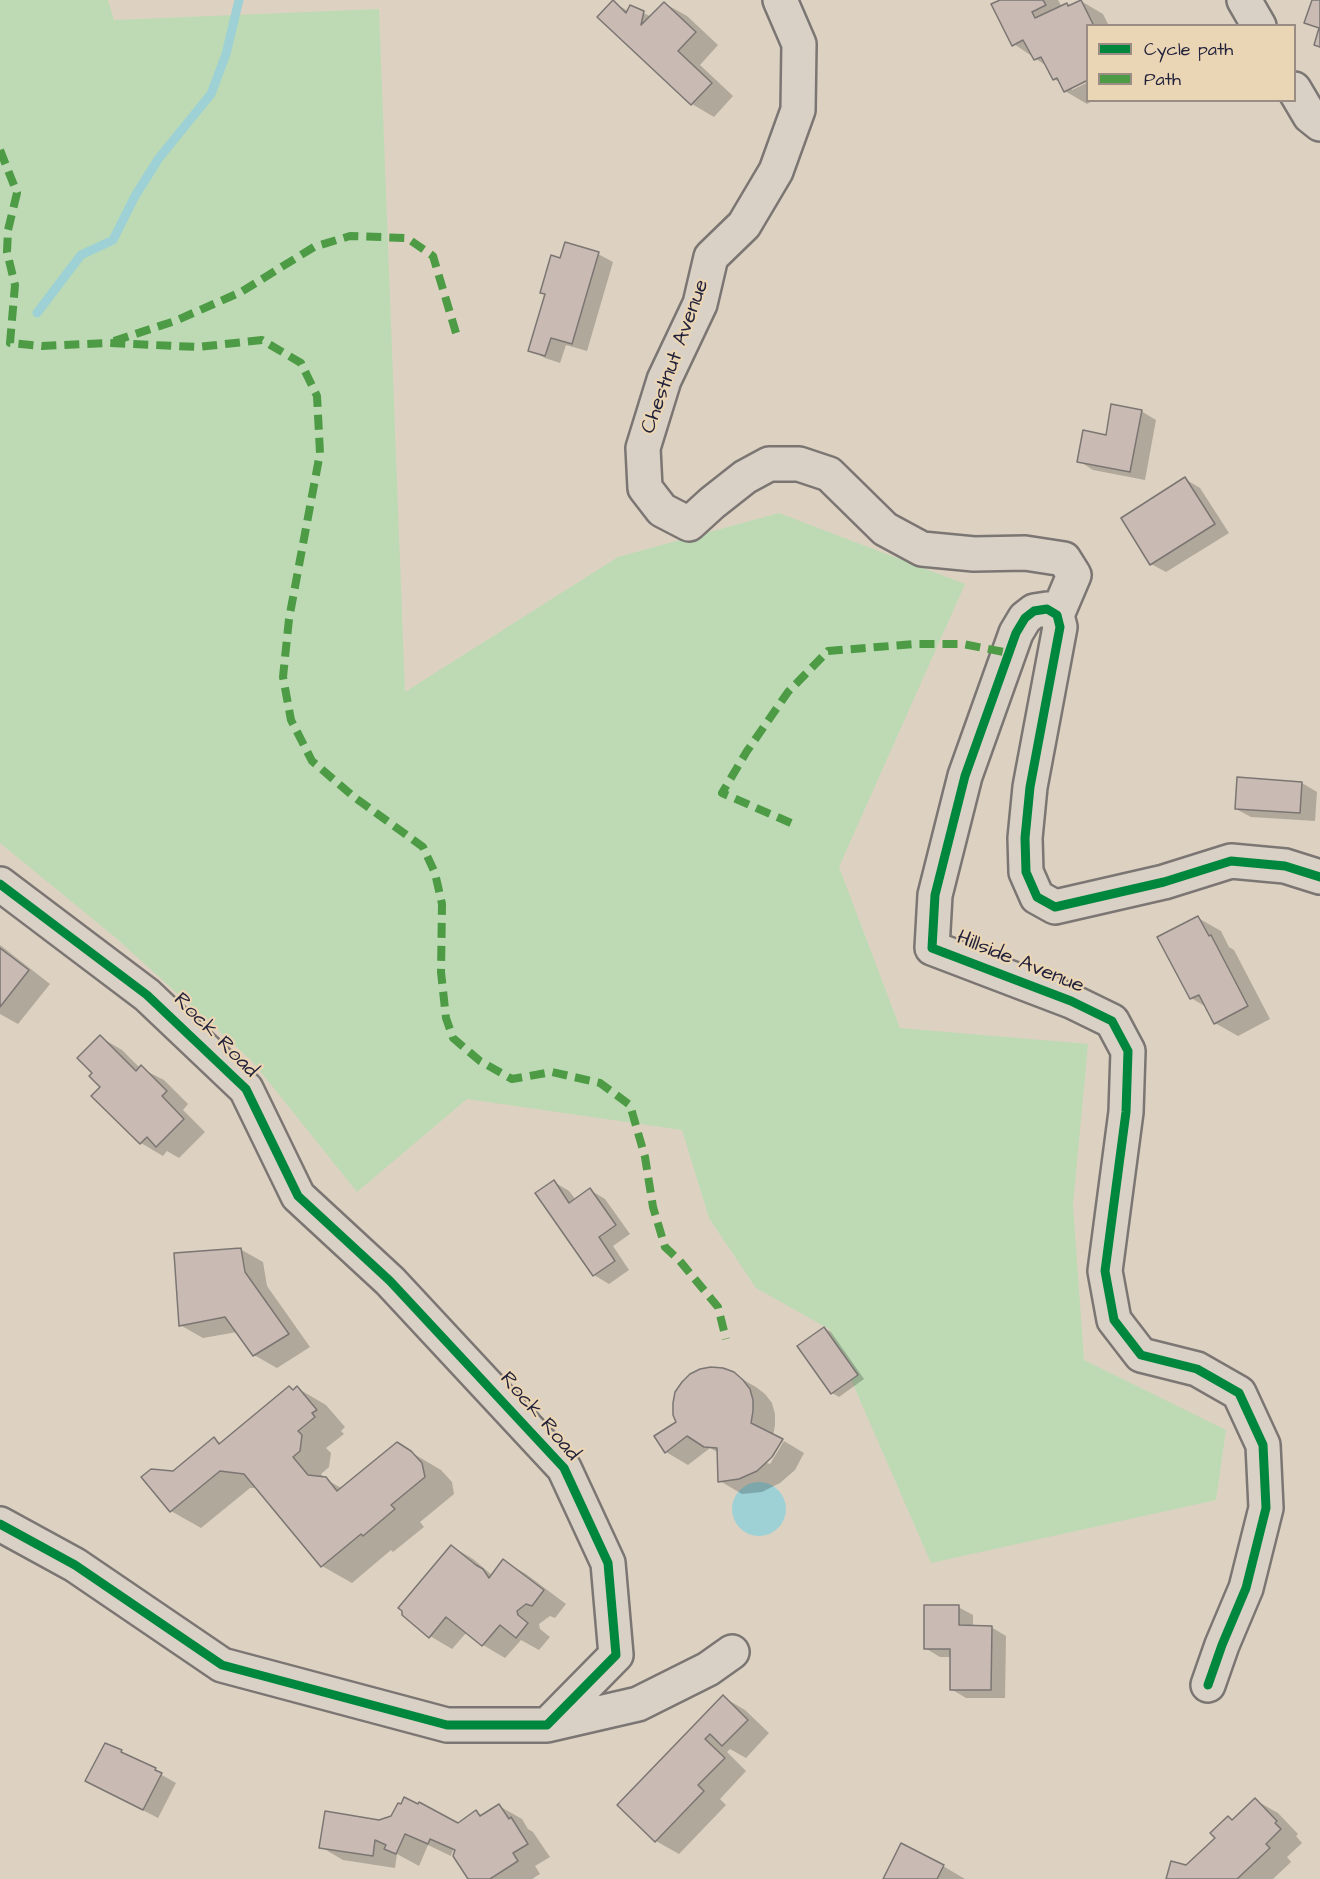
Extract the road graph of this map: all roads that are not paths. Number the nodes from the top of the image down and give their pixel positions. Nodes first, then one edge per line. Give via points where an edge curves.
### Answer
1 (780, 0) edge
2 (1244, 0) edge
3 (1258, 24) edge
4 (1296, 92) edge
5 (1320, 124) edge
6 (1057, 615) junction
7 (1320, 877) edge
8 (0, 884) edge
9 (0, 1524) edge
10 (732, 1652) dead end
11 (1208, 1685) dead end
12 (547, 1725) junction

1 - 6 street, Chestnut Avenue via 799,44 798,110 776,171 744,225 711,257 700,304 664,380 643,448 645,488 662,510 689,524 745,477 769,464 799,464 829,474 885,530 922,549 1064,559 1074,575
2 - 3 street
4 - 5 street via 1310,116
6 - 7 street via 1060,627 1030,787 1025,838 1026,872 1037,897 1055,907 1164,882 1231,861 1285,866
6 - 11 street, Hillside Avenue via 1047,609 1034,611 1016,633 965,777 935,896 932,948 1071,1001 1112,1021 1128,1051 1126,1112 1105,1271 1114,1320 1141,1355 1197,1370 1239,1394 1263,1445 1266,1508 1246,1588
8 - 12 street, Rock Road via 147,995 246,1089 298,1196 390,1281 564,1468 608,1563 616,1655
9 - 12 street via 75,1565 222,1665 447,1725
10 - 12 street via 708,1669 638,1704

